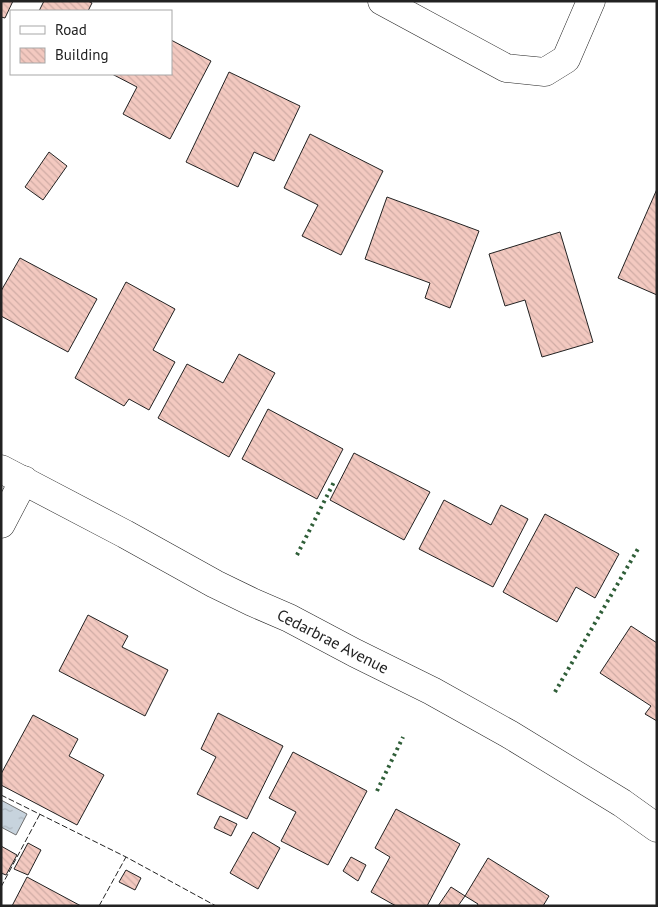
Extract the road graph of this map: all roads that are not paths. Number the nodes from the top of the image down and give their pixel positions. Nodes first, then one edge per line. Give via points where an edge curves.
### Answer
1 (382, 1) edge
2 (591, 1) edge
3 (12, 474) edge
4 (1, 524) edge
5 (657, 828) edge

1 - 2 street via 506,68 545,72 566,59
3 - 4 street
3 - 5 street, Cedarbrae Avenue via 215,584 432,691 509,734

